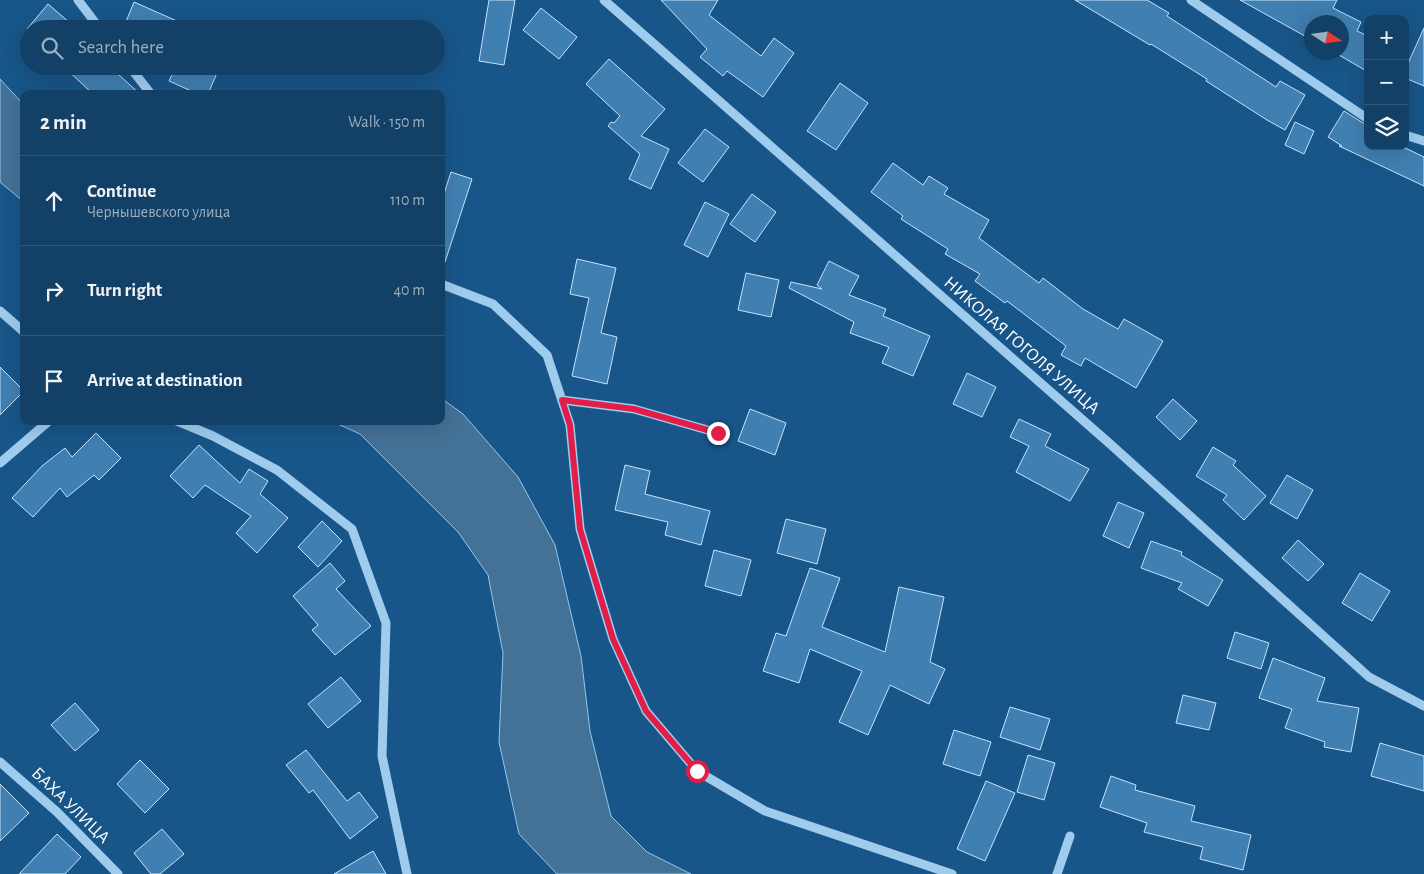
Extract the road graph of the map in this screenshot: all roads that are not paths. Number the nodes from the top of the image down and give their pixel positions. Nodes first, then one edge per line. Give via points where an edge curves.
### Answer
1 (78, 0) edge
2 (604, 0) edge
3 (1191, 0) edge
4 (93, 20) edge
5 (136, 75) edge
6 (148, 90) edge
7 (1364, 116) edge
8 (1409, 136) edge
9 (1424, 141) edge
10 (445, 286) edge
11 (0, 311) edge
12 (20, 328) edge
13 (562, 400) junction
14 (44, 425) edge
15 (187, 425) edge
16 (718, 433) dead end
17 (0, 463) edge
18 (1424, 706) edge
19 (0, 762) edge
20 (1070, 836) dead end
21 (118, 874) edge
22 (407, 874) edge
23 (952, 874) edge
24 (1057, 874) edge

1 - 4 street
2 - 18 street, НИКОЛАЯ ГОГОЛЯ УЛИЦА via 1109,443 1369,677
3 - 7 street
5 - 6 street
8 - 9 street
10 - 13 street via 493,304 547,355
11 - 12 street
13 - 16 street via 634,409
13 - 23 street via 570,425 580,529 613,639 646,711 697,771 765,811
14 - 17 street
15 - 22 street via 277,470 352,529 386,623 382,756
19 - 21 street, БАХА УЛИЦА
20 - 24 street

